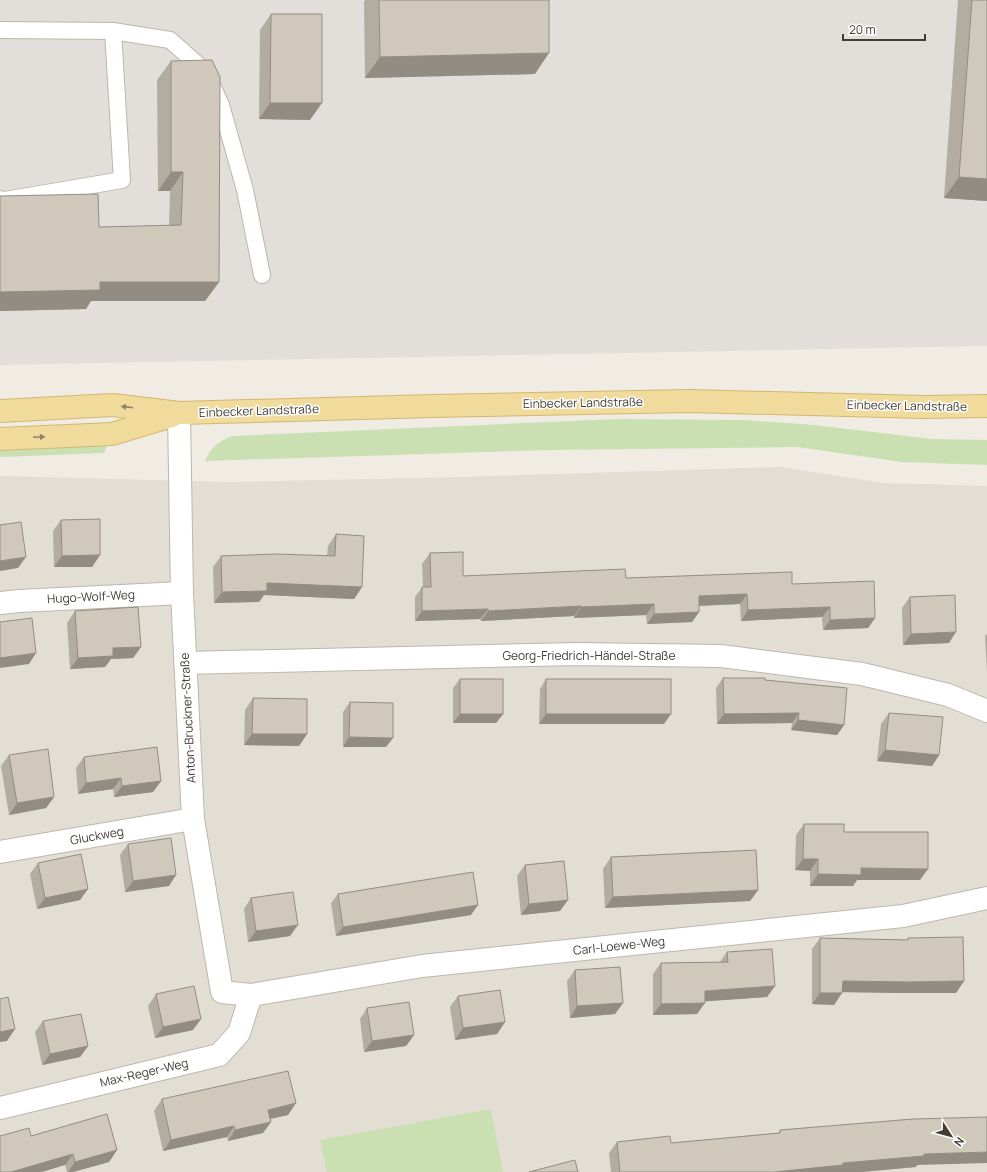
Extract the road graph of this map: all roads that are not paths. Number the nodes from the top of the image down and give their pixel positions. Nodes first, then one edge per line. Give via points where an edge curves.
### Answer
1 (0, 30) edge
2 (113, 31) junction
3 (0, 199) edge
4 (262, 274) dead end
5 (987, 406) edge
6 (0, 411) edge
7 (179, 413) junction
8 (0, 439) edge
9 (182, 593) junction
10 (0, 603) edge
11 (185, 663) junction
12 (987, 711) edge
13 (194, 819) junction
14 (0, 852) edge
15 (987, 898) edge
16 (251, 995) junction
17 (0, 1108) edge

1 - 2 lane
2 - 3 lane via 122,180
2 - 4 lane via 170,40 206,72 221,105 245,190
5 - 7 main road, Einbecker Landstraße via 923,407 690,401
7 -> 6 main road, Einbecker Landstraße via 113,405
8 -> 7 main road, Einbecker Landstraße via 112,434
7 - 9 street, Anton-Bruckner-Straße
9 - 10 street, Hugo-Wolf-Weg
9 - 11 street, Anton-Bruckner-Straße
11 - 12 street, Georg-Friedrich-Händel-Straße via 576,654 721,656 862,674 948,695
11 - 13 street, Anton-Bruckner-Straße
13 - 14 street, Gluckweg
13 - 16 street, Anton-Bruckner-Straße via 222,992
15 - 16 street, Carl-Loewe-Weg via 903,916 422,966
16 - 17 street, Max-Reger-Weg via 239,1033 219,1055

